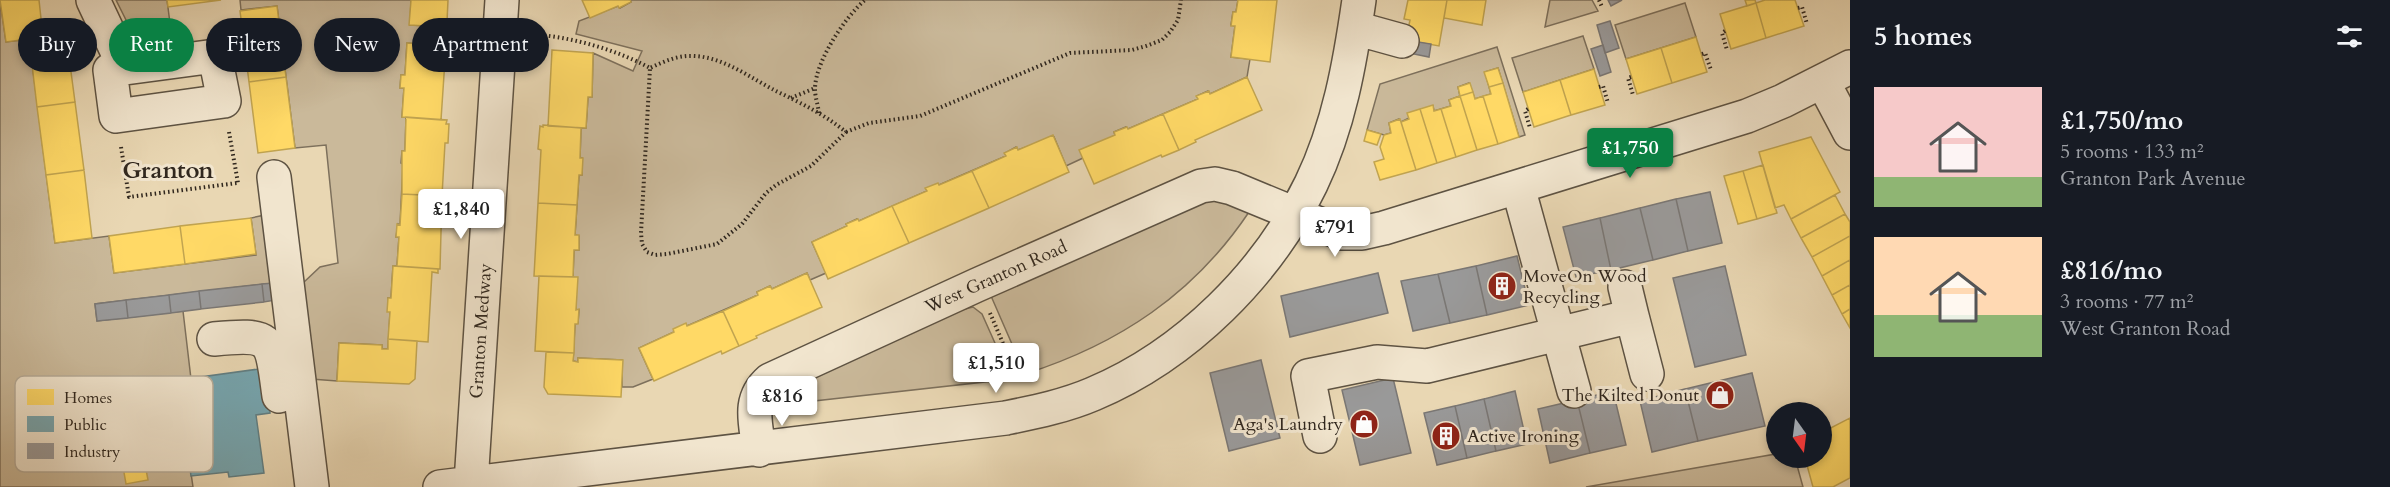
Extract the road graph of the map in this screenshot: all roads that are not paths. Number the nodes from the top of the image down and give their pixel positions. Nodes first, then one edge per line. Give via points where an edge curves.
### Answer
1 (93, 0) edge
2 (1357, 14) edge
3 (501, 16) edge
4 (109, 34) edge
5 (1402, 41) dead end
6 (125, 68) joint
7 (1836, 74) edge
8 (1850, 133) edge
9 (274, 177) road end
10 (1518, 187) junction
11 (1294, 214) junction
12 (1559, 334) junction
13 (214, 339) dead end
14 (1647, 374) dead end
15 (1574, 391) dead end
16 (1320, 436) dead end
17 (759, 450) junction
18 (456, 485) edge
19 (290, 487) edge
20 (312, 487) edge

1 - 4 street
2 - 5 street
2 - 11 street via 1340,105 1311,183
3 - 18 street, Granton Medway
6 - 6 street via 110,70 116,116 224,101 215,56
7 - 8 street
7 - 10 street, West Granton Road via 1747,116
9 - 20 street
10 - 11 street, West Granton Road via 1362,233 1341,233
10 - 12 street
11 - 17 street via 1268,254 1215,312 1159,357 1093,394 1006,418
11 - 17 street, West Granton Road via 1232,188 1202,186 977,285 770,380 755,397
12 - 14 street via 1629,302
12 - 15 street
12 - 16 street via 1427,366 1377,362 1308,376
13 - 19 street via 247,336 258,338 270,349
17 - 18 street

